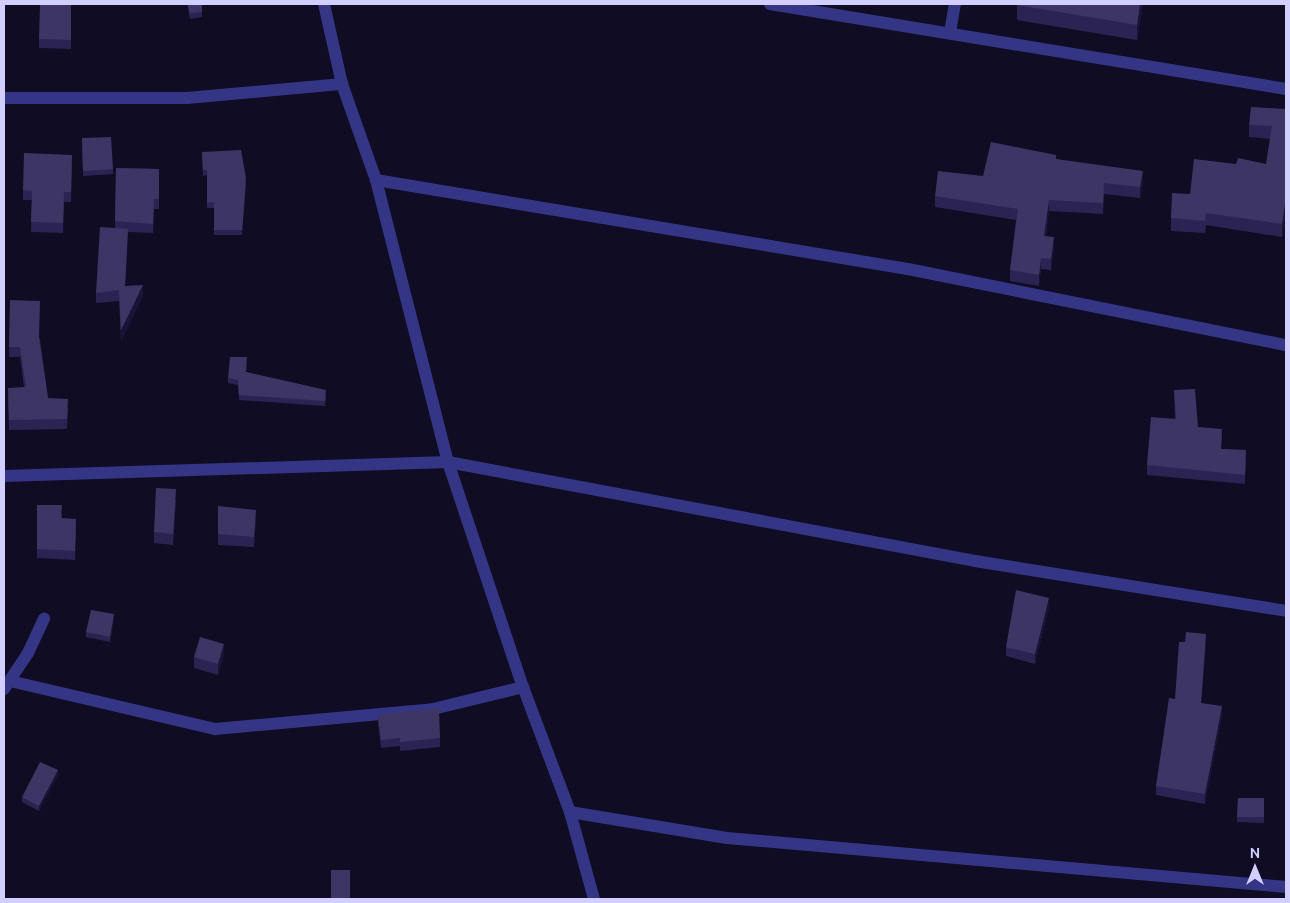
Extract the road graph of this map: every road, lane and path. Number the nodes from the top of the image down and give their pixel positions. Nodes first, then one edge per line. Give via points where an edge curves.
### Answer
1 (324, 4) edge
2 (770, 4) edge
3 (955, 4) edge
4 (950, 32) junction
5 (342, 84) junction
6 (1286, 89) edge
7 (4, 98) edge
8 (376, 180) junction
9 (1286, 345) edge
10 (448, 462) junction
11 (4, 476) edge
12 (1286, 612) edge
13 (44, 619) dead end
14 (7, 685) edge
15 (523, 687) junction
16 (570, 812) junction
17 (1286, 887) edge
18 (594, 899) edge

1 - 5 street
2 - 4 street
3 - 4 street
4 - 6 street
5 - 7 street via 187,98
5 - 8 street
8 - 9 street via 908,269
8 - 10 street
10 - 11 street
10 - 12 street via 975,561
10 - 15 street
13 - 14 street
14 - 15 street via 215,729 433,709
15 - 16 street
16 - 17 street via 727,838
16 - 18 street

